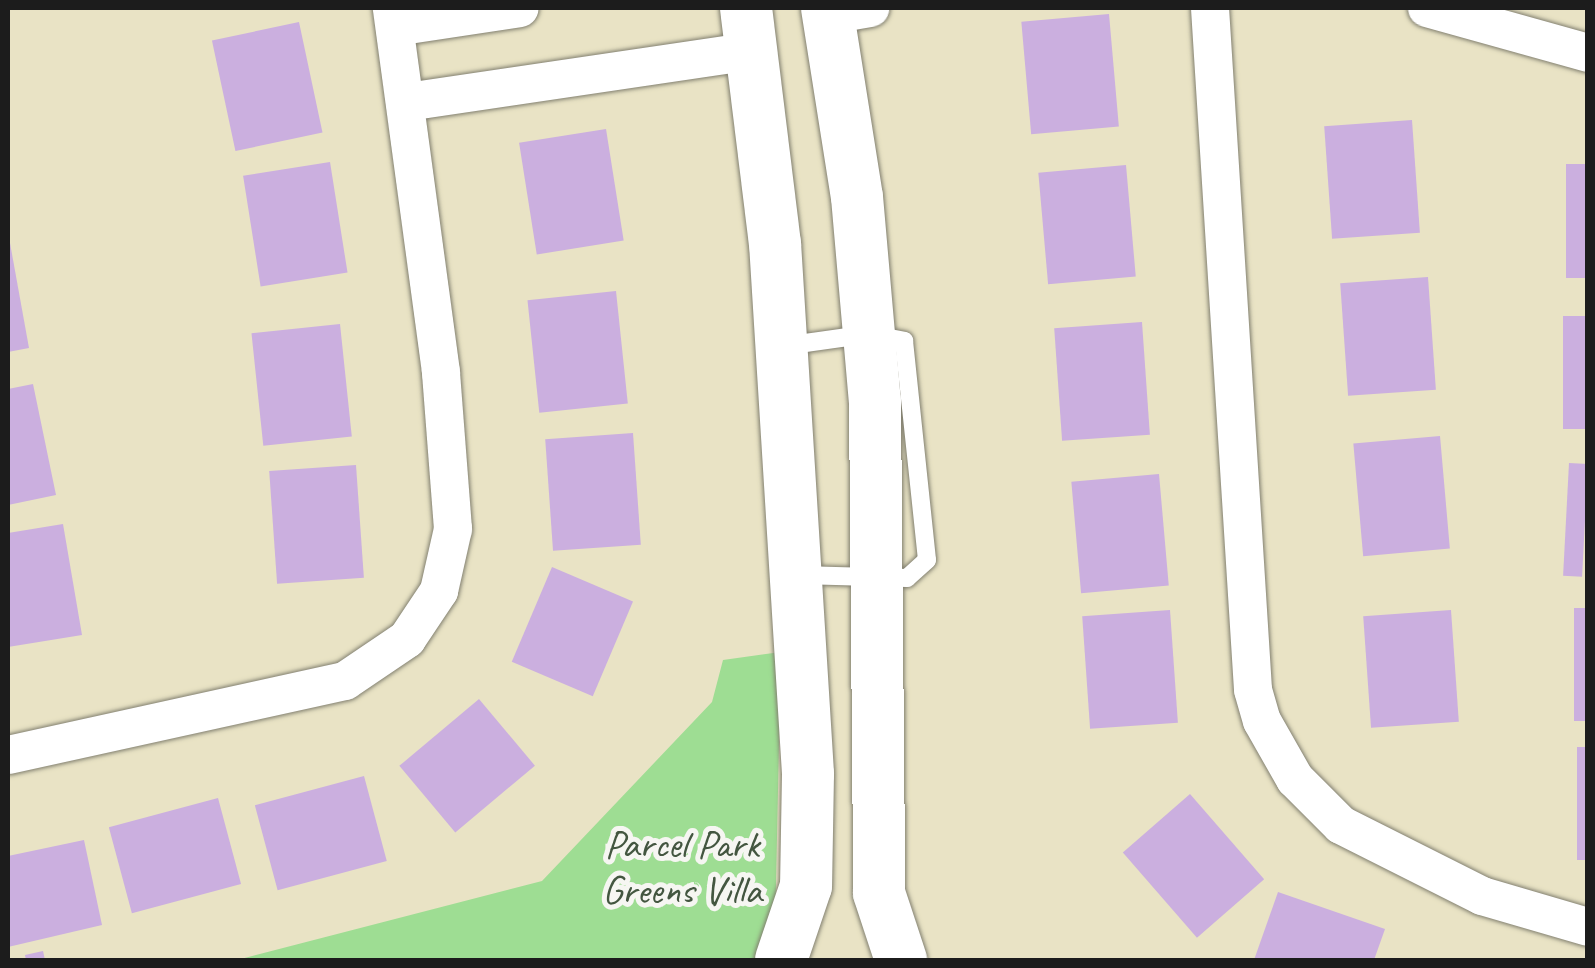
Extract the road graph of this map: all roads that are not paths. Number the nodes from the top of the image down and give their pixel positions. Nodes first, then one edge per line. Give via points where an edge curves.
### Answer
1 (520, 8) edge
2 (1210, 8) edge
3 (1427, 8) edge
4 (842, 10) edge
5 (394, 17) edge
6 (749, 29) edge
7 (1588, 52) edge
8 (407, 102) junction
9 (869, 334) junction
10 (784, 346) junction
11 (800, 575) junction
12 (877, 580) junction
13 (8, 755) edge
14 (1588, 928) edge
15 (782, 960) edge
16 (901, 960) edge

1 - 5 street
2 - 14 street via 1253,690 1262,721 1294,778 1341,825 1482,896
3 - 7 street
4 - 9 street
5 - 8 street
6 - 8 street
6 - 10 street
8 - 13 street via 453,528 440,591 424,619 389,656 345,681
9 - 10 lane
9 - 12 street
10 - 11 street
11 - 12 lane
11 - 15 street via 810,848 801,915
12 - 16 street via 879,893

